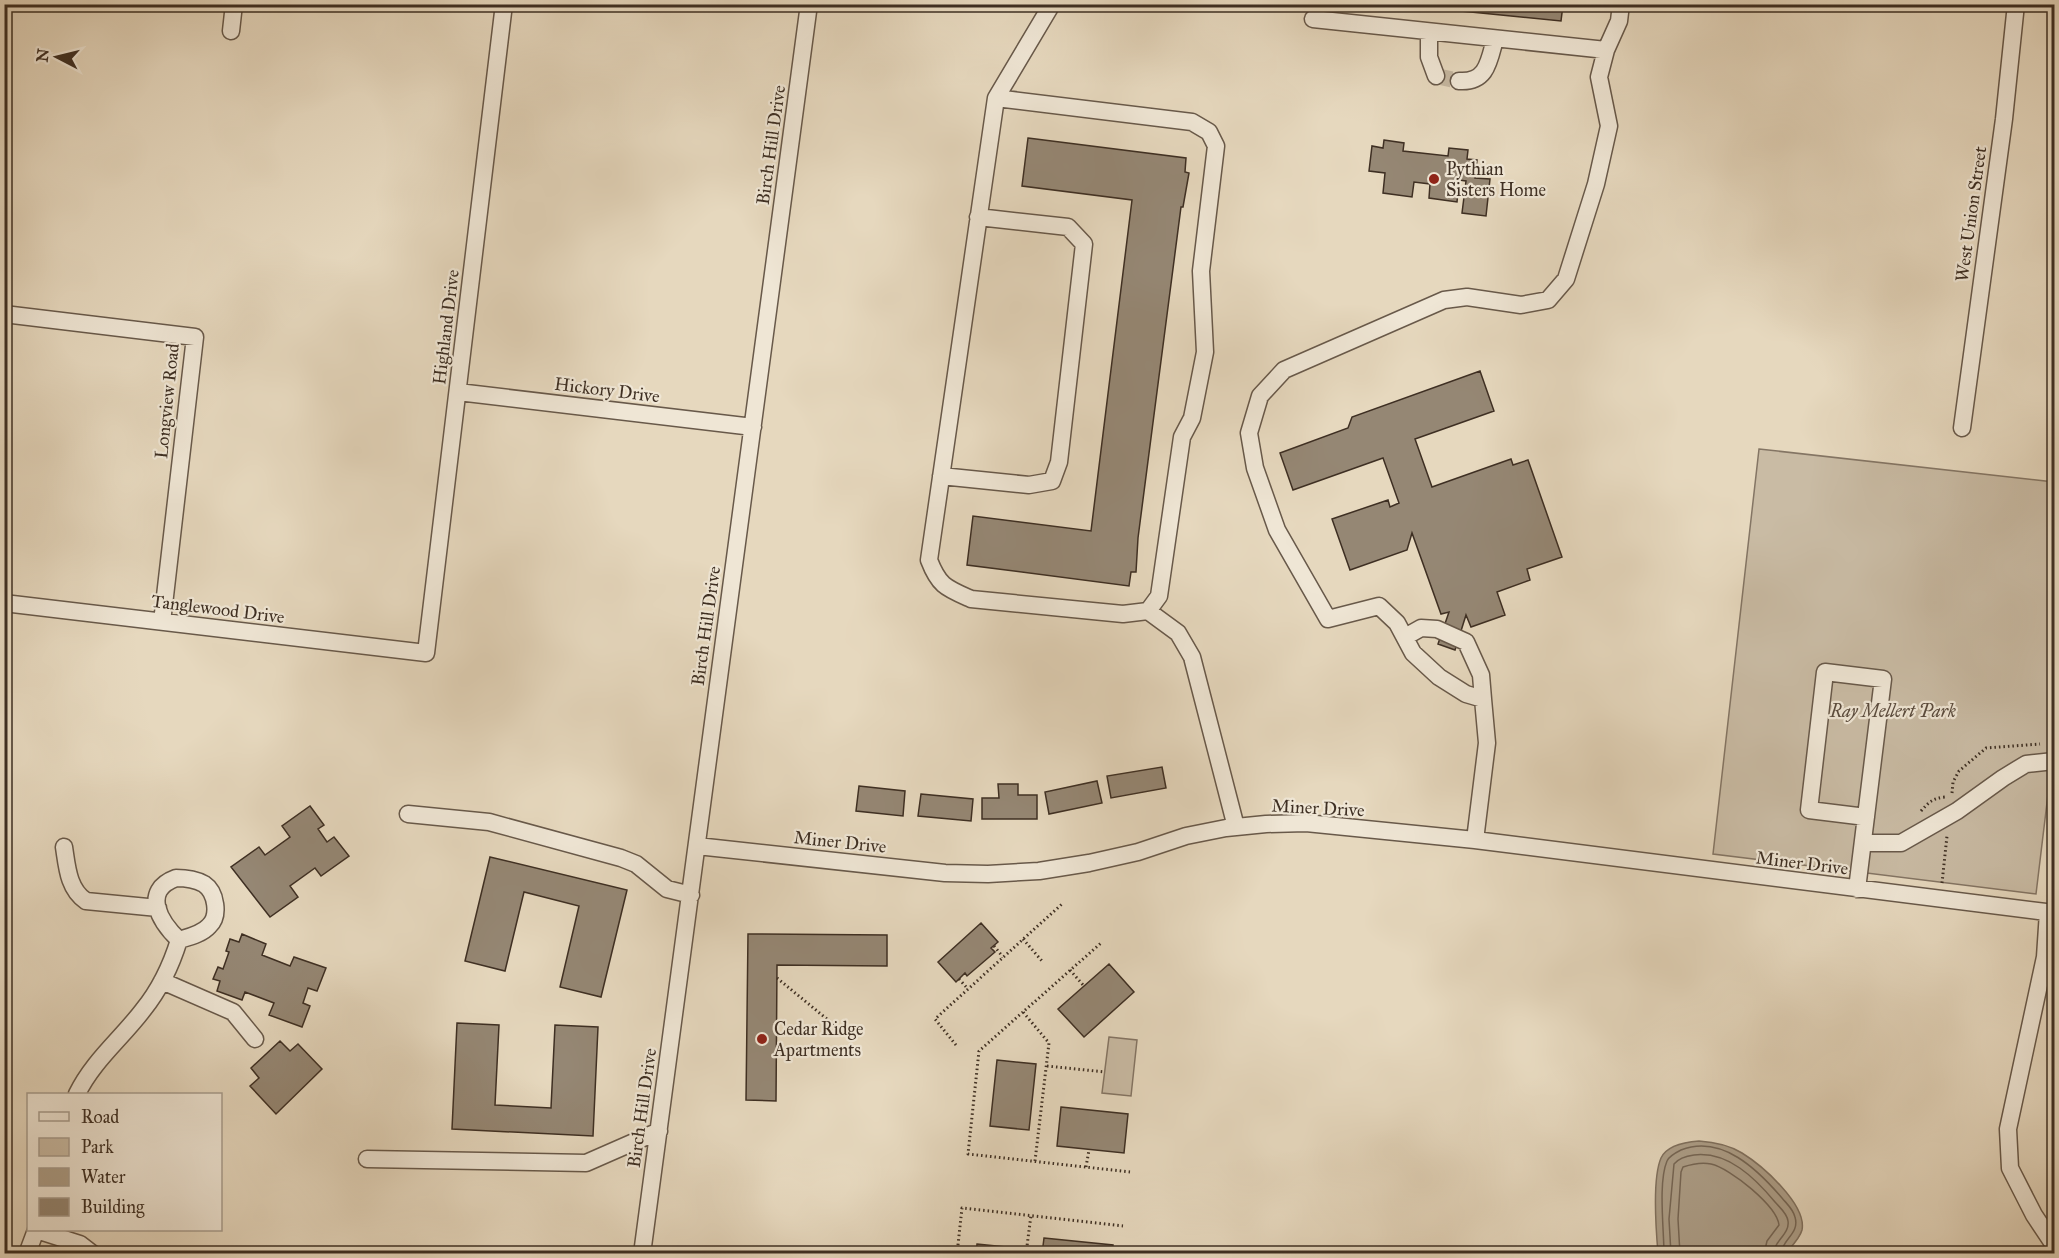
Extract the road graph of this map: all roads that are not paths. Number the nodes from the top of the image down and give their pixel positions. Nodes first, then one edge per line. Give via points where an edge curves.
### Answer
1 (234, 4) edge
2 (504, 4) edge
3 (809, 4) edge
4 (1052, 4) edge
5 (1621, 4) edge
6 (2016, 4) edge
7 (1313, 19) dead end
8 (231, 31) dead end
9 (1429, 32) junction
10 (1495, 39) junction
11 (1606, 50) junction
12 (1436, 76) dead end
13 (1459, 81) tunnel mouth
14 (996, 98) junction
15 (978, 217) junction
16 (4, 314) edge
17 (458, 392) junction
18 (753, 427) junction
19 (1962, 428) dead end
20 (941, 476) junction
21 (4, 603) edge
22 (1148, 611) junction
23 (162, 622) junction
24 (1405, 637) junction
25 (426, 653) joint
26 (1483, 699) junction
27 (2055, 761) edge
28 (408, 814) dead end
29 (1866, 817) junction
30 (1236, 827) junction
31 (1475, 840) junction
32 (1863, 843) junction
33 (697, 846) junction
34 (64, 847) dead end
35 (1857, 889) junction
36 (691, 895) junction
37 (158, 908) junction
38 (2051, 913) edge
39 (179, 940) junction
40 (2050, 958) edge
41 (162, 981) junction
42 (255, 1039) dead end
43 (78, 1093) edge
44 (659, 1131) junction
45 (367, 1159) dead end
46 (36, 1231) edge
47 (39, 1231) edge
48 (2055, 1245) edge
49 (27, 1254) edge
50 (93, 1254) edge
51 (642, 1254) edge

1 - 8 street
2 - 17 street, Highland Drive
3 - 18 street, Birch Hill Drive
4 - 14 street
5 - 11 street via 1619,21
6 - 19 street, West Union Street
7 - 9 street
9 - 10 street
9 - 12 street via 1429,57
10 - 11 street
10 - 13 street via 1482,76 1470,82
11 - 24 street via 1599,77 1609,126 1596,184 1566,279 1548,300 1521,305 1467,297 1444,300 1284,370 1260,396 1249,433 1255,468 1277,530 1328,620 1379,606
14 - 15 street
14 - 22 street via 1192,122 1209,132 1216,146 1201,272 1205,352 1192,417 1182,437 1159,596
15 - 20 street
15 - 20 street via 1068,227 1084,244 1059,462 1052,481 1029,485
16 - 23 street, Longview Road via 195,337
17 - 18 street, Hickory Drive
17 - 25 street, Highland Drive
18 - 33 street, Birch Hill Drive
20 - 22 street via 929,560 936,578 950,590 971,599 1123,614
21 - 23 street, Tanglewood Drive
22 - 30 street via 1178,633 1192,657
23 - 25 street, Tanglewood Drive
24 - 26 street via 1413,653 1439,677
24 - 26 street via 1421,628 1466,642 1481,675
26 - 31 street via 1487,743
27 - 32 street via 2026,764 1901,843
28 - 36 street via 489,822 621,858 636,864 667,889
29 - 29 street via 1883,679 1826,672 1809,810
29 - 32 street
30 - 31 street, Miner Drive via 1306,824
30 - 33 street, Miner Drive via 1186,836 1089,863 988,874 945,873
31 - 35 street, Miner Drive
32 - 35 street
33 - 36 street, Birch Hill Drive
34 - 37 street via 70,880 86,901
35 - 38 street, Miner Drive
36 - 44 street, Birch Hill Drive
37 - 39 street via 165,926
37 - 39 street via 157,896 167,882 186,878 206,885 216,908 210,926
38 - 40 street
39 - 41 street
40 - 48 street via 2008,1130 2010,1168
41 - 42 street via 233,1012
41 - 43 street via 142,1012 98,1060
44 - 45 street via 586,1162
44 - 51 street, Birch Hill Drive
46 - 49 street
47 - 50 street via 80,1244

